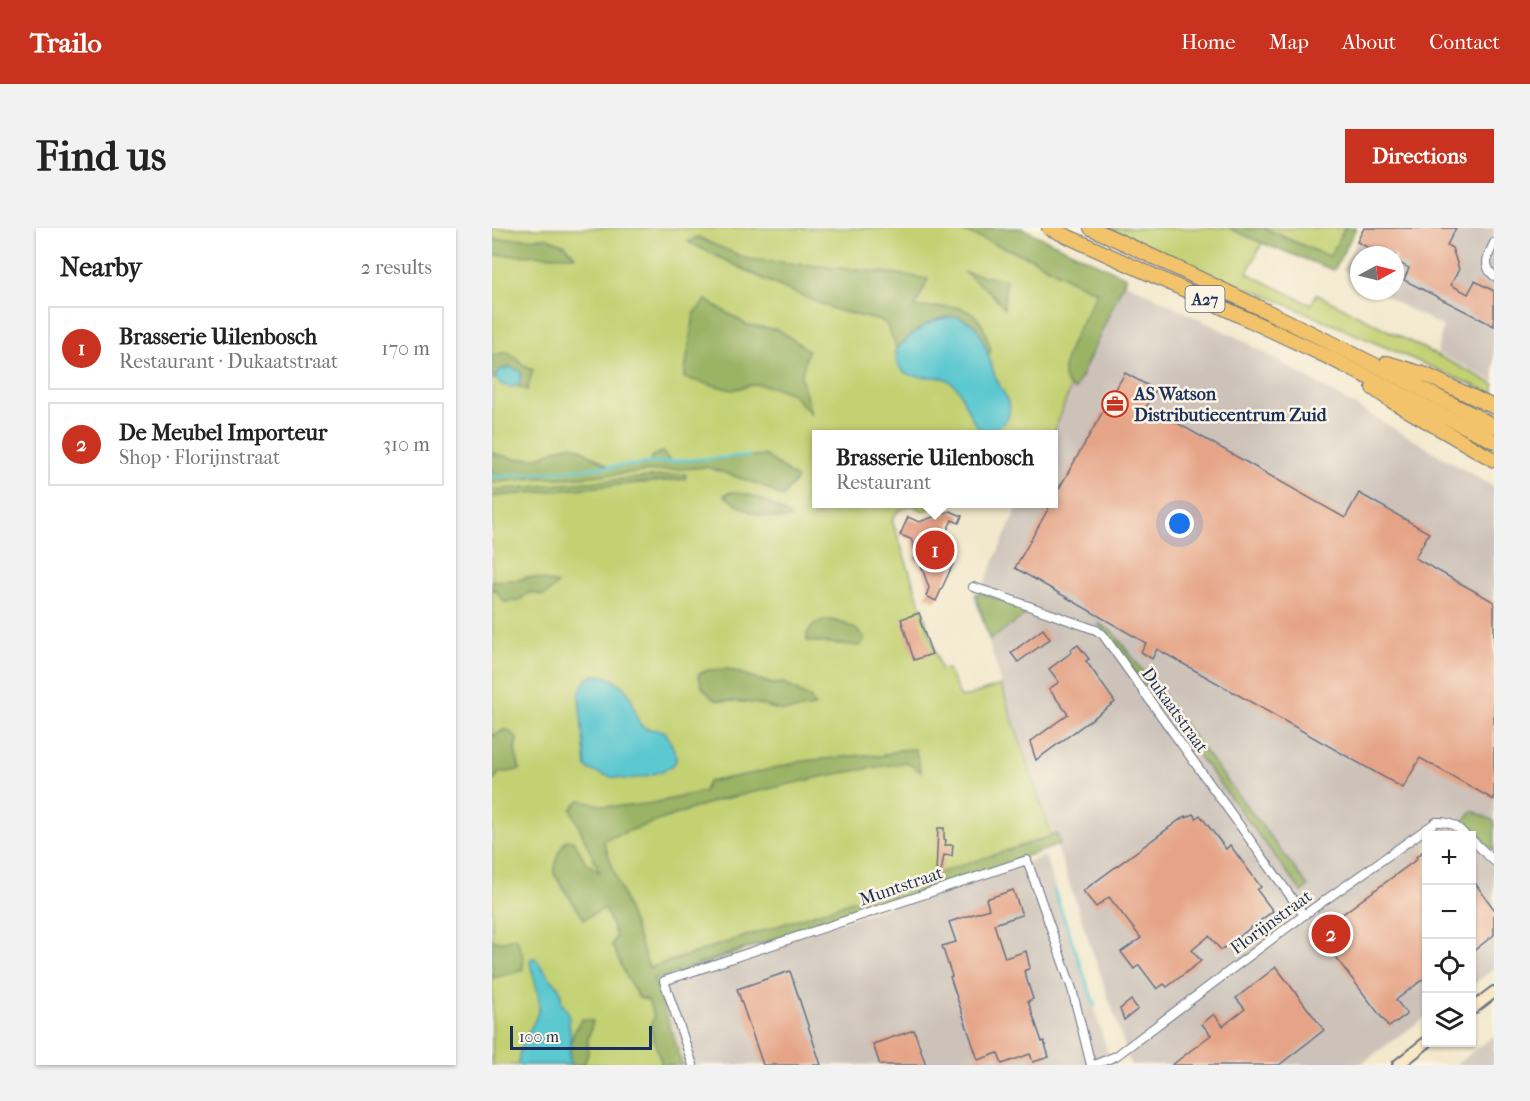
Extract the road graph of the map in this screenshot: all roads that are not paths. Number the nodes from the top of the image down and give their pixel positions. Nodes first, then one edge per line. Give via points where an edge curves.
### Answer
1 (1049, 228) edge
2 (1091, 228) edge
3 (1494, 243) edge
4 (1494, 276) edge
5 (1348, 350) junction
6 (1330, 358) junction
7 (1494, 407) edge
8 (1494, 426) edge
9 (1494, 441) edge
10 (1494, 460) edge
11 (973, 587) dead end
12 (1423, 831) edge
13 (1462, 831) edge
14 (1422, 832) edge
15 (1476, 844) edge
16 (1494, 861) edge
17 (1304, 915) junction
18 (1494, 992) edge
19 (1476, 1006) edge
20 (1422, 1046) edge
21 (693, 1065) edge
22 (1093, 1065) edge
23 (1398, 1065) edge

1 - 6 highway, A27
2 - 5 highway, A27
3 - 4 street via 1487,256 1487,267
5 - 7 highway, A27 via 1426,375
5 - 8 highway, A27
6 - 9 highway, A27
6 - 10 highway, A27 via 1390,400
11 - 17 street, Dukaatstraat via 1103,635
12 - 13 street, Florijnstraat via 1444,821
14 - 17 street, Florijnstraat
15 - 16 street
17 - 22 street, Florijnstraat via 1116,1056
18 - 19 main road
20 - 23 main road
21 - 22 street, Muntstraat via 664,981 1027,860 1072,989

